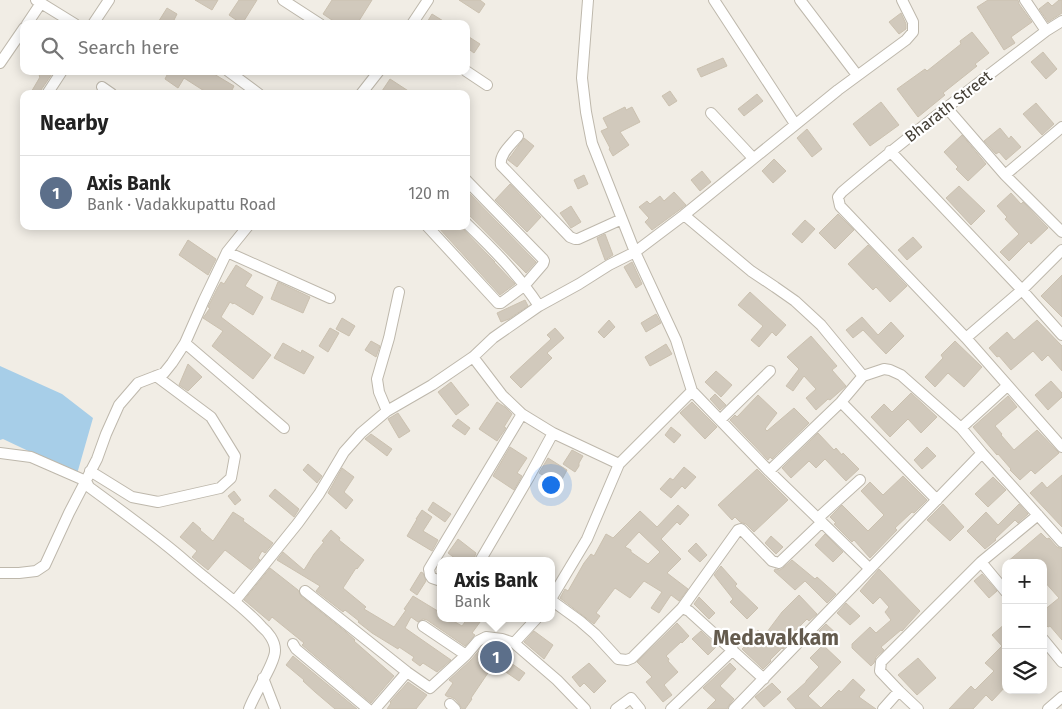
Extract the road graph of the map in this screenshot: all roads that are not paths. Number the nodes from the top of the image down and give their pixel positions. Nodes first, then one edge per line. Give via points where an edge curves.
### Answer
1 (109, 0) edge
2 (283, 0) edge
3 (428, 0) edge
4 (588, 0) edge
5 (714, 0) edge
6 (800, 0) edge
7 (902, 0) edge
8 (1026, 0) edge
9 (39, 2) edge
10 (29, 20) edge
11 (68, 20) edge
12 (96, 20) edge
13 (314, 20) edge
14 (415, 20) edge
15 (1062, 21) edge
16 (1046, 31) junction
17 (20, 34) edge
18 (0, 63) edge
19 (470, 74) edge
20 (59, 75) edge
21 (233, 75) edge
22 (375, 75) edge
23 (857, 75) junction
24 (487, 85) dead end
25 (102, 87) dead end
26 (50, 90) edge
27 (106, 90) edge
28 (254, 90) edge
29 (364, 90) edge
30 (946, 107) junction
31 (711, 113) dead end
32 (795, 124) junction
33 (1062, 127) edge
34 (518, 136) dead end
35 (890, 151) junction
36 (752, 158) junction
37 (1005, 175) junction
38 (470, 184) edge
39 (684, 215) junction
40 (622, 219) junction
41 (470, 227) edge
42 (245, 230) edge
43 (431, 230) edge
44 (1062, 232) edge
45 (1062, 250) edge
46 (227, 252) junction
47 (636, 252) junction
48 (524, 286) junction
49 (1022, 290) junction
50 (399, 292) dead end
51 (330, 298) dead end
52 (539, 306) junction
53 (1062, 335) edge
54 (966, 338) junction
55 (185, 344) junction
56 (473, 357) junction
57 (770, 371) dead end
58 (156, 376) junction
59 (863, 376) junction
60 (1007, 386) junction
61 (692, 391) junction
62 (841, 402) junction
63 (387, 411) junction
64 (522, 414) junction
65 (720, 420) junction
66 (284, 428) dead end
67 (961, 428) junction
68 (552, 433) junction
69 (1062, 447) edge
70 (0, 452) edge
71 (982, 453) junction
72 (620, 464) junction
73 (769, 471) junction
74 (88, 476) junction
75 (860, 480) dead end
76 (937, 500) junction
77 (1038, 515) junction
78 (820, 520) junction
79 (1062, 542) edge
80 (437, 557) edge
81 (437, 557) edge
82 (482, 557) edge
83 (981, 562) junction
84 (870, 568) junction
85 (0, 573) edge
86 (437, 580) edge
87 (1002, 587) edge
88 (306, 591) dead end
89 (555, 593) edge
90 (235, 601) junction
91 (555, 603) edge
92 (682, 608) junction
93 (533, 622) edge
94 (423, 626) dead end
95 (514, 643) junction
96 (293, 644) dead end
97 (1047, 644) edge
98 (733, 650) junction
99 (466, 655) junction
100 (1062, 662) edge
101 (407, 672) junction
102 (263, 678) junction
103 (764, 679) junction
104 (899, 691) junction
105 (1062, 698) edge
106 (249, 709) edge
107 (275, 709) edge
108 (368, 709) edge
109 (375, 709) edge
110 (586, 709) edge
111 (616, 709) edge
112 (640, 709) edge
113 (670, 709) edge
114 (734, 709) edge
115 (884, 709) edge
116 (918, 709) edge
117 (1048, 709) edge

1 - 12 street
2 - 13 street
3 - 14 street
4 - 40 street via 582,78 586,112 592,143
5 - 32 street
6 - 23 street
7 - 23 street via 913,22 913,32
8 - 16 street
9 - 10 street
9 - 11 street
15 - 16 street, Bharath Street
16 - 30 street, Bharath Street
17 - 18 street
19 - 24 street
20 - 26 street
21 - 28 street
22 - 29 street
23 - 32 street
25 - 27 street
30 - 35 street, Bharath Street
30 - 37 street
31 - 36 street
32 - 36 street
33 - 37 street
34 - 40 street via 502,156 501,165 570,237 578,239
35 - 49 street
35 - 54 street, Bharath Street via 842,192 838,197 840,206
36 - 39 street
37 - 44 street
38 - 48 street via 544,261
39 - 47 street
39 - 59 street via 750,271 775,286 821,324
40 - 47 street
41 - 48 street
42 - 46 street
43 - 48 street via 498,302
45 - 49 street
46 - 51 street
46 - 55 street
47 - 52 street
47 - 61 street via 676,340
48 - 52 street
49 - 53 street
49 - 54 street
50 - 63 street via 377,378
52 - 56 street via 493,338
54 - 60 street
55 - 58 street via 164,373
55 - 66 street
56 - 63 street
56 - 64 street via 502,395
57 - 65 street
58 - 74 street via 138,384 119,405
58 - 74 street via 211,417 235,456 231,478 220,488 158,502 132,496
59 - 62 street
59 - 67 street via 884,369 900,375
60 - 67 street
60 - 69 street
61 - 65 street
61 - 72 street
62 - 73 street
62 - 76 street
63 - 90 street via 344,452 298,523
64 - 68 street
64 - 81 street
65 - 73 street
67 - 71 street
68 - 72 street
68 - 82 street
70 - 74 street via 31,457
71 - 76 street
71 - 77 street
72 - 89 street via 587,539
73 - 78 street
74 - 85 street via 45,565 36,571
74 - 90 street via 89,486
75 - 78 street
76 - 84 street
77 - 79 street
77 - 83 street
78 - 84 street
78 - 92 street via 779,563 772,561 741,529 738,530
80 - 86 street via 430,569 432,578
83 - 87 street
83 - 104 street via 881,662 880,670
84 - 103 street
88 - 101 street
90 - 102 street via 264,628 275,647 272,662
91 - 92 street via 580,621 618,659 627,660
92 - 98 street
93 - 95 street
94 - 99 street
95 - 99 street via 486,637
95 - 110 street
96 - 108 street
97 - 100 street
98 - 103 street
98 - 113 street
99 - 101 street via 430,688
101 - 109 street
102 - 106 street
102 - 107 street
103 - 114 street
104 - 115 street
104 - 116 street
105 - 117 street
111 - 112 street via 631,698

